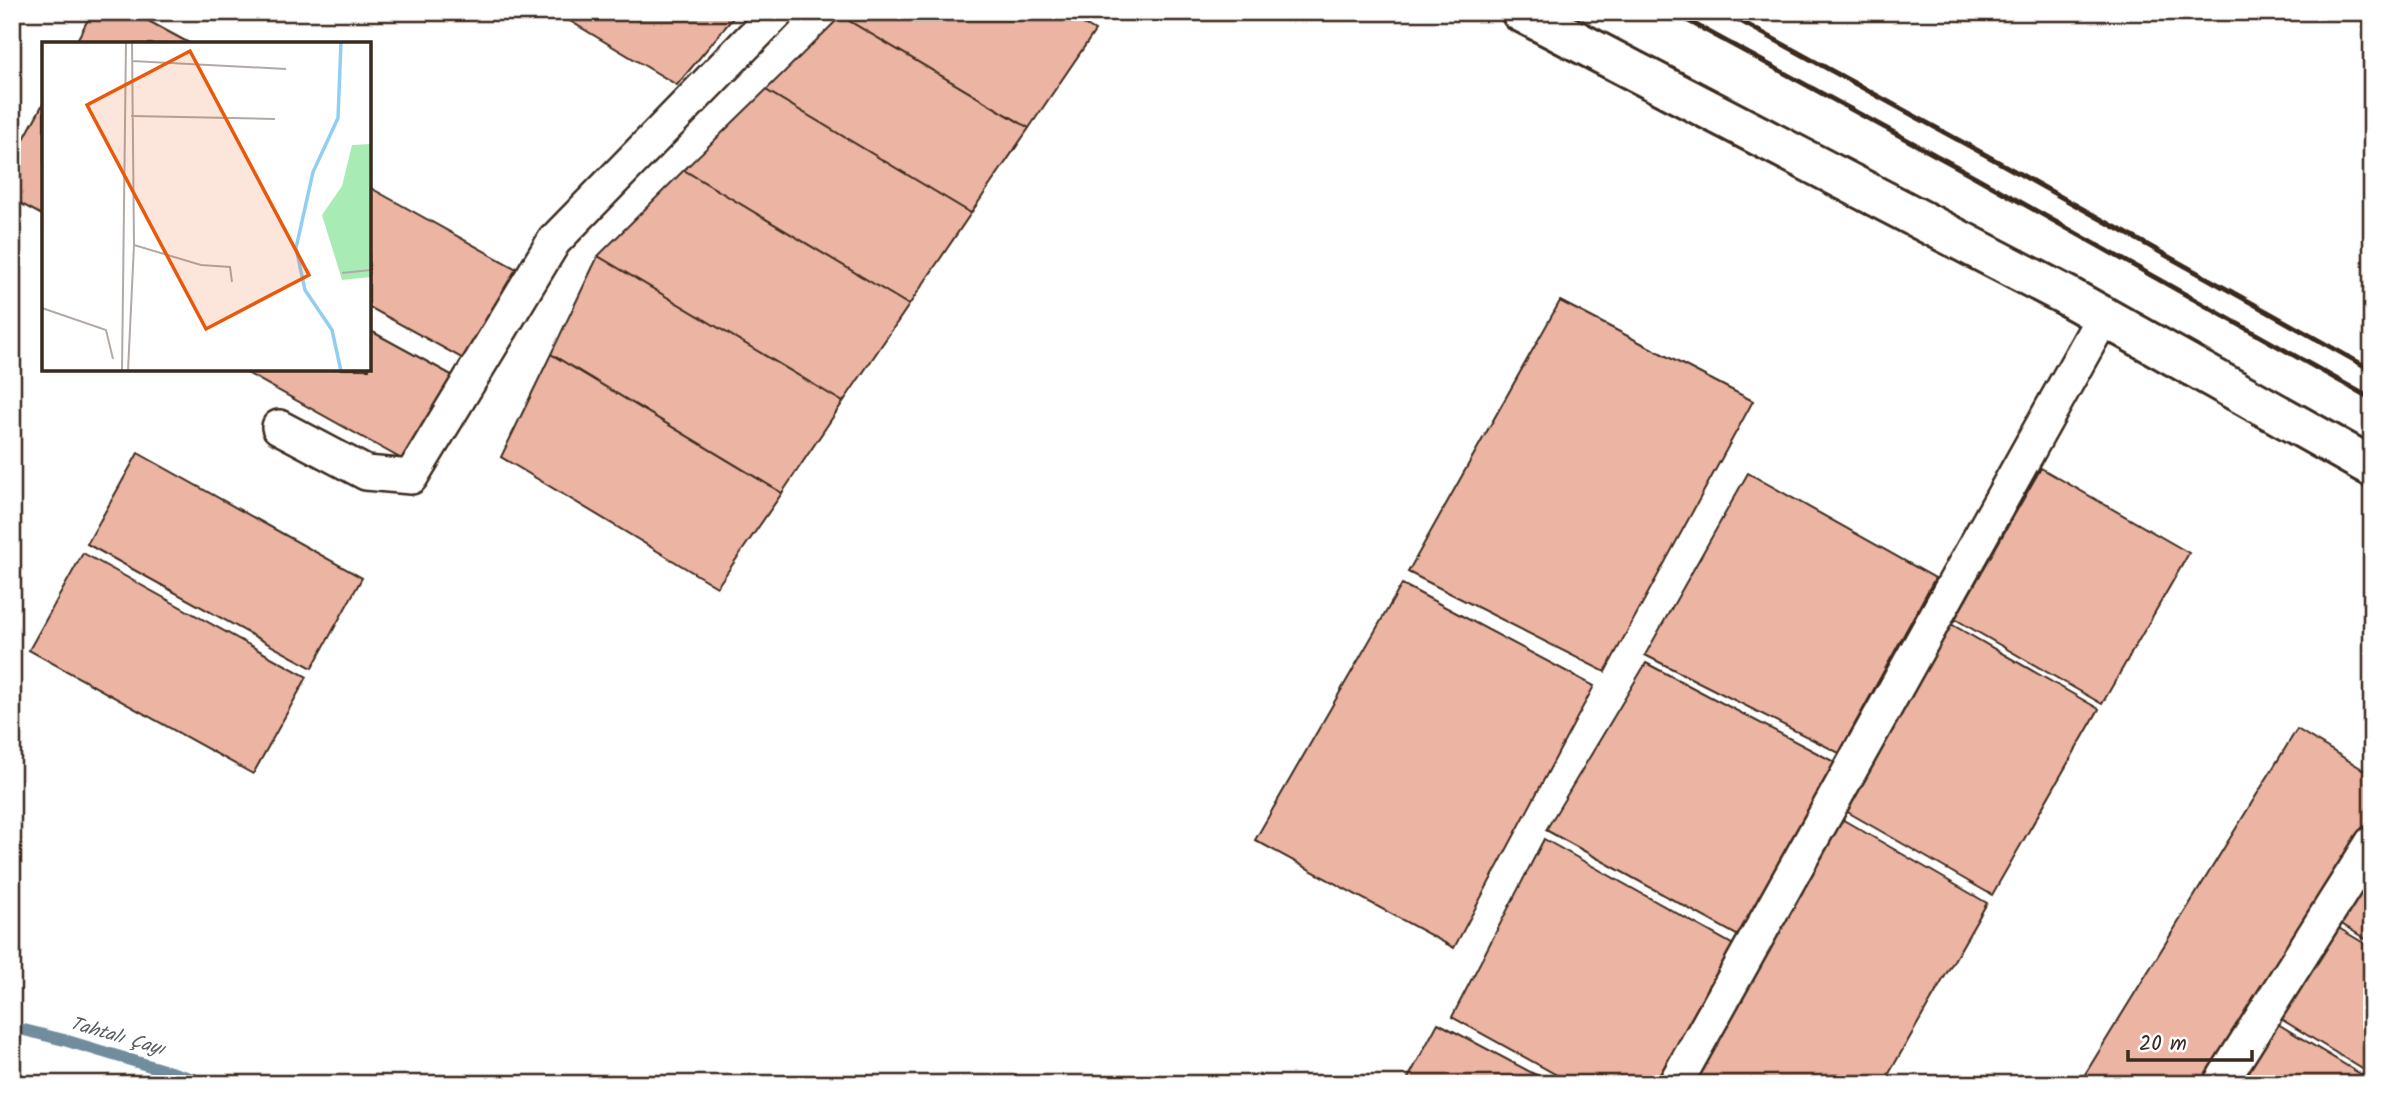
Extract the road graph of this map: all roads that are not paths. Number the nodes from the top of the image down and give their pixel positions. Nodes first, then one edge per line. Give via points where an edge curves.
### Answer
1 (777, 12) edge
2 (1521, 12) edge
3 (2103, 317) junction
4 (279, 427) dead end
5 (2372, 467) edge
6 (2372, 843) edge
7 (1675, 1084) edge
8 (2220, 1084) edge

1 - 4 street via 554,241 411,477 366,473
2 - 3 street
3 - 5 street
3 - 7 street
6 - 8 street

